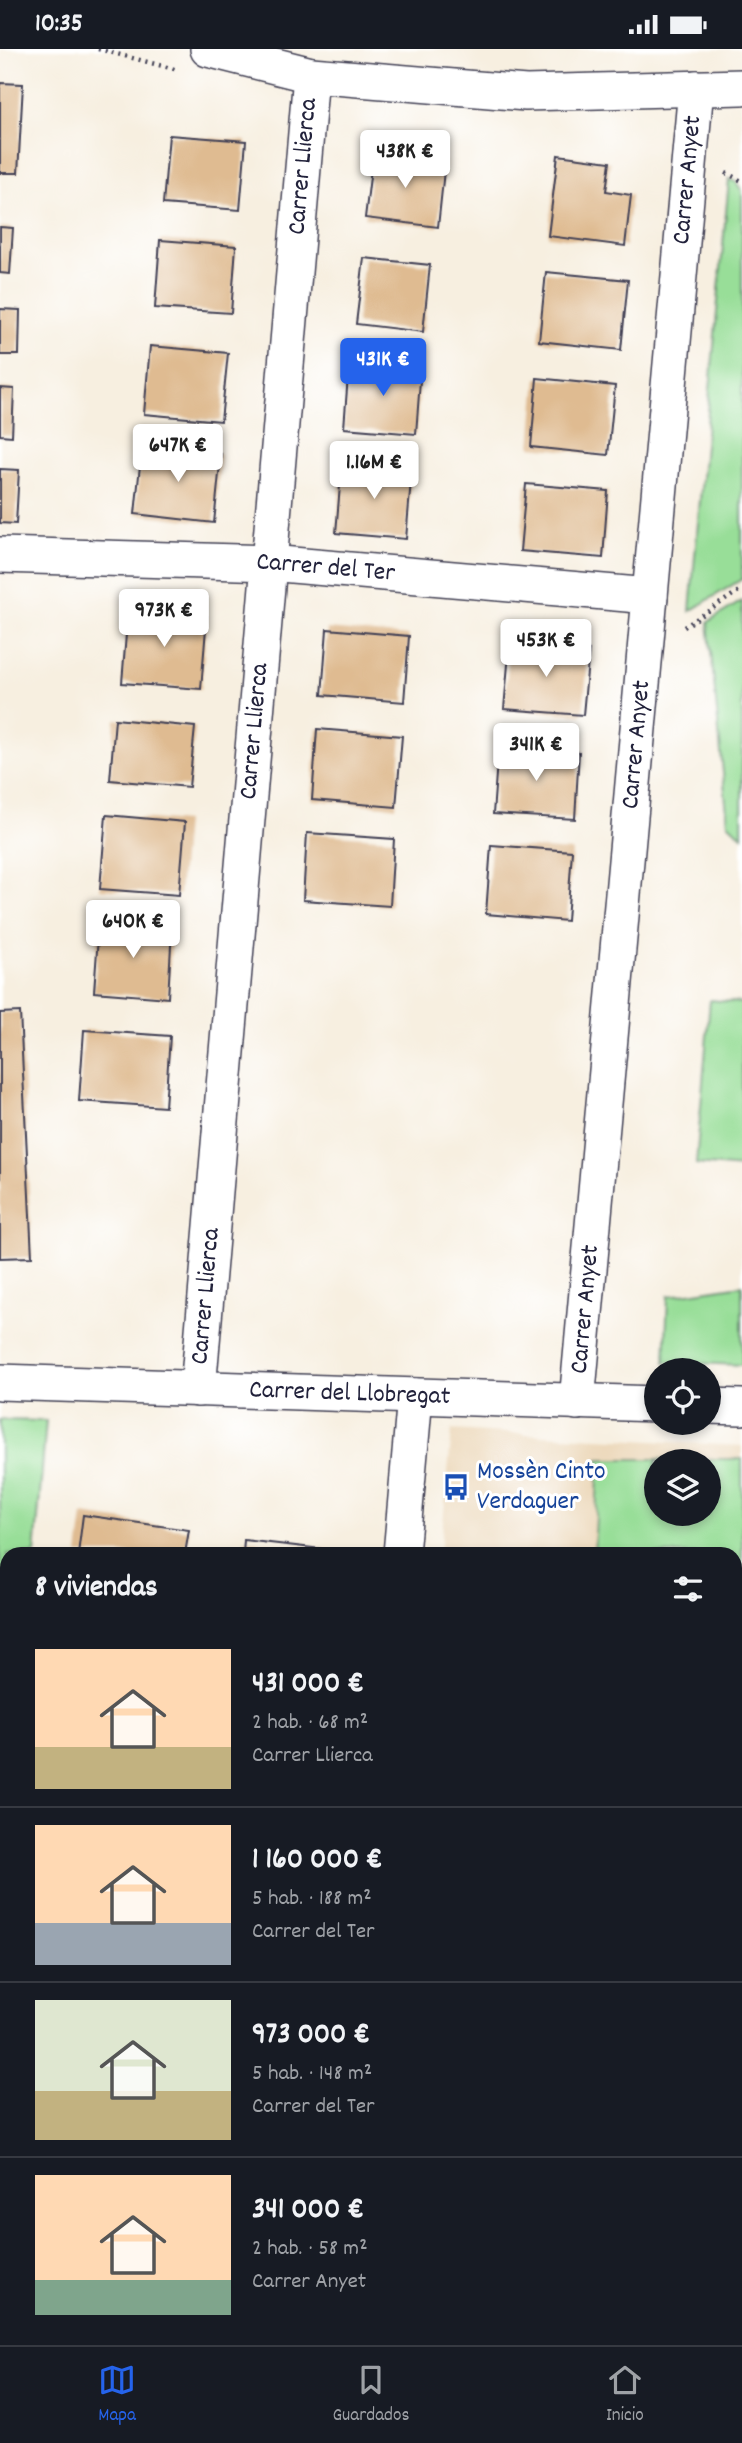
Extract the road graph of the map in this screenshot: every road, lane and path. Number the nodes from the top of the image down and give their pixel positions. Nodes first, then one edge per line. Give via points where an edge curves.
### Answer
1 (208, 49) edge
2 (311, 75) junction
3 (742, 87) edge
4 (696, 88) junction
5 (0, 555) edge
6 (269, 563) junction
7 (742, 589) edge
8 (650, 596) junction
9 (647, 632) junction
10 (0, 1382) edge
11 (198, 1389) junction
12 (415, 1396) junction
13 (577, 1402) junction
14 (644, 1404) edge
15 (721, 1406) edge
16 (742, 1407) edge
17 (402, 1547) edge

1 - 2 street
2 - 4 street via 526,93
2 - 6 street, Carrer Llierca
3 - 4 street
4 - 8 street, Carrer Anyet
5 - 6 street, Carrer del Ter
6 - 8 street, Carrer del Ter
6 - 11 street, Carrer Llierca
7 - 9 path via 676,632
8 - 9 street, Carrer Anyet
9 - 13 street, Carrer Anyet
10 - 11 street, Carrer del Llobregat
11 - 12 street, Carrer del Llobregat
12 - 13 street, Carrer del Llobregat
12 - 17 street
13 - 14 street, Carrer del Llobregat
15 - 16 street

